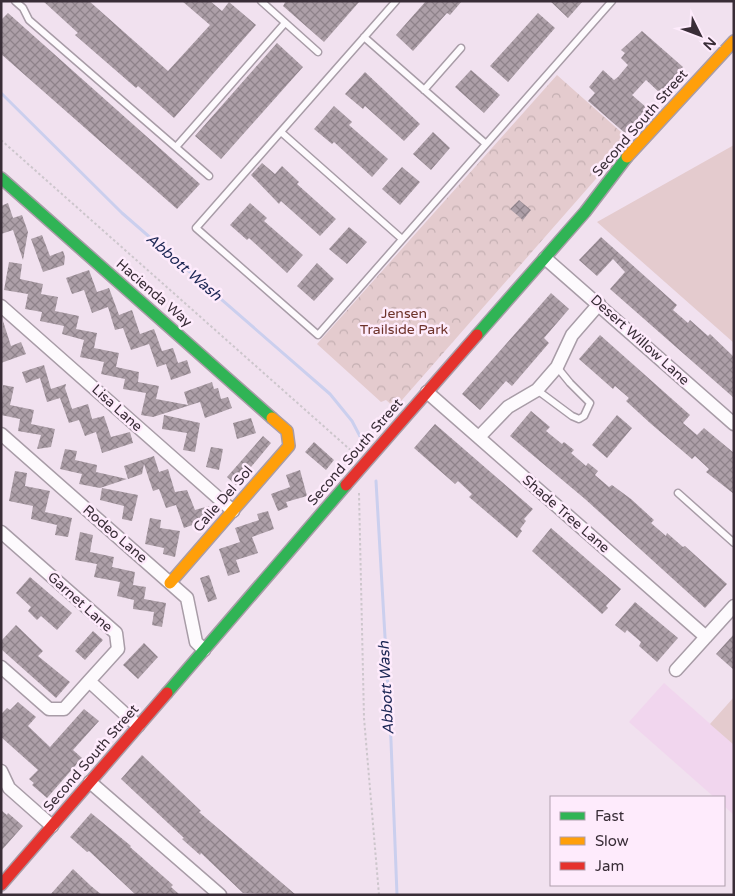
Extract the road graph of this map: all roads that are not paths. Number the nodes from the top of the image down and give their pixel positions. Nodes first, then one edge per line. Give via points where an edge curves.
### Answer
1 (15, 1) edge
2 (29, 1) edge
3 (261, 1) edge
4 (396, 1) edge
5 (612, 1) edge
6 (23, 8) junction
7 (285, 23) junction
8 (364, 37) junction
9 (734, 41) edge
10 (461, 48) dead end
11 (318, 52) dead end
12 (424, 90) junction
13 (281, 132) junction
14 (486, 144) junction
15 (176, 147) junction
16 (209, 176) dead end
17 (1, 178) edge
18 (402, 239) junction
19 (545, 258) junction
20 (599, 304) junction
21 (1, 306) edge
22 (557, 367) junction
23 (537, 390) junction
24 (427, 392) junction
25 (734, 424) edge
26 (287, 431) joint
27 (1, 434) edge
28 (479, 437) junction
29 (678, 494) dead end
30 (233, 511) junction
31 (1, 532) edge
32 (734, 543) edge
33 (170, 583) junction
34 (734, 606) edge
35 (706, 637) junction
36 (204, 650) junction
37 (1, 667) edge
38 (676, 670) dead end
39 (90, 681) junction
40 (138, 726) junction
41 (1, 771) edge
42 (90, 782) junction
43 (52, 826) junction
44 (1, 885) edge
45 (220, 895) edge

1 - 6 lane
2 - 6 lane
3 - 7 lane
4 - 8 lane
5 - 14 lane
6 - 15 lane via 29,20
7 - 11 lane
7 - 15 lane
8 - 12 lane
8 - 13 lane
9 - 19 street, Second South Street via 615,170 585,212
10 - 12 lane
12 - 14 lane
13 - 18 lane
13 - 18 lane via 196,228 318,335
14 - 18 lane
15 - 16 lane
17 - 26 street, Hacienda Way
19 - 20 street, Desert Willow Lane
19 - 24 street, Second South Street
20 - 22 street via 572,335
20 - 25 street, Desert Willow Lane
21 - 30 street, Lisa Lane
22 - 23 street
22 - 23 lane via 590,403 584,416 578,419 572,416
23 - 28 street via 508,407
24 - 28 street, Shade Tree Lane
24 - 36 street, Second South Street
26 - 30 street, Calle Del Sol via 289,446
27 - 33 street, Rodeo Lane
28 - 35 street, Shade Tree Lane
29 - 32 lane
30 - 33 street, Calle Del Sol
31 - 39 street, Garnet Lane via 116,633 118,649
33 - 36 street, Rodeo Lane via 187,598 196,642
34 - 35 street
35 - 38 street
36 - 40 street, Second South Street
37 - 39 street, Garnet Lane via 49,709 64,709
39 - 40 street
40 - 42 street, Second South Street
41 - 43 street via 9,788
42 - 43 street, Second South Street
42 - 45 street
43 - 44 street, Second South Street

